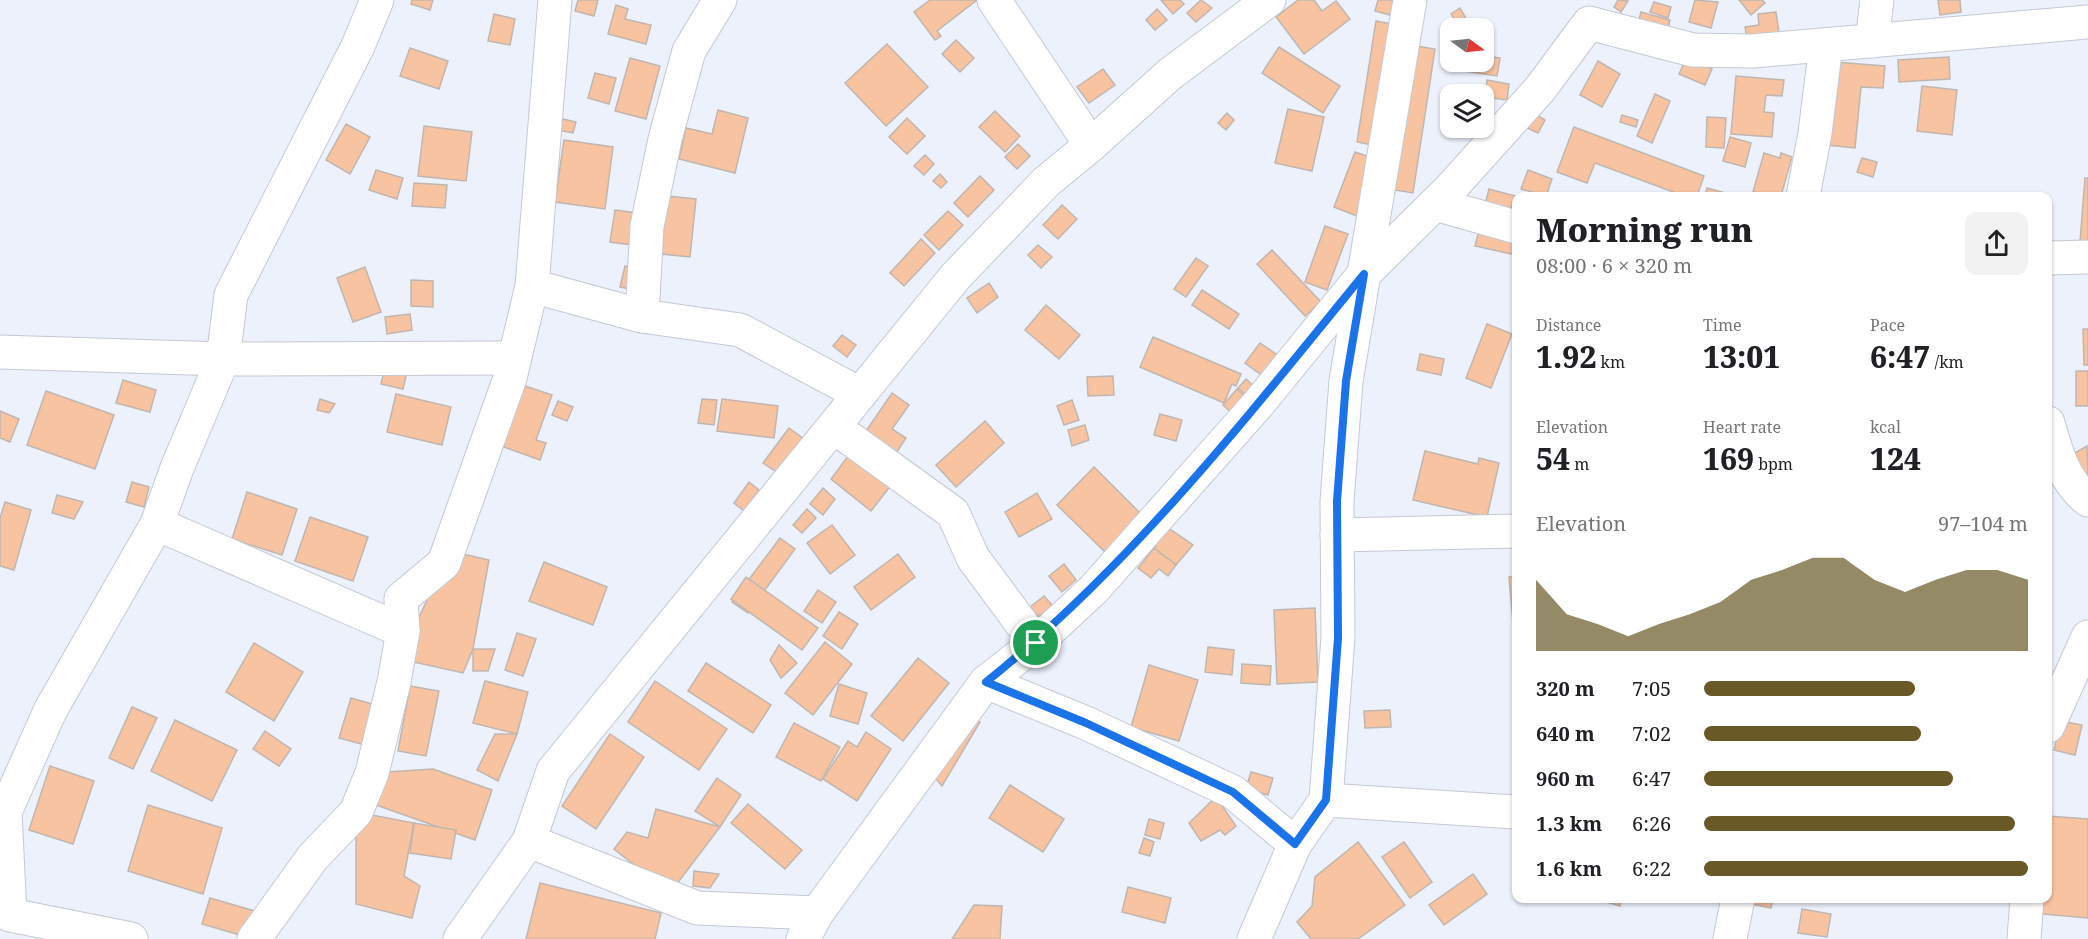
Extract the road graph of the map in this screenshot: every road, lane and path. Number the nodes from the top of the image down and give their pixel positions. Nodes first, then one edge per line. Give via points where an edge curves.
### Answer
1 (377, 0) edge
2 (555, 0) edge
3 (720, 0) edge
4 (994, 0) edge
5 (1269, 0) edge
6 (1410, 0) edge
7 (1877, 0) edge
8 (2088, 22) edge
9 (1872, 41) junction
10 (1826, 45) junction
11 (1091, 146) junction
12 (1804, 192) edge
13 (1435, 204) junction
14 (1512, 226) edge
15 (2088, 256) edge
16 (2052, 258) edge
17 (1364, 274) junction
18 (532, 286) junction
19 (642, 316) junction
20 (0, 352) edge
21 (514, 358) junction
22 (223, 359) junction
23 (860, 394) junction
24 (834, 427) junction
25 (2052, 437) edge
26 (2088, 500) edge
27 (157, 524) junction
28 (1512, 531) edge
29 (1337, 535) junction
30 (403, 631) junction
31 (2088, 637) edge
32 (1036, 643) junction
33 (986, 682) junction
34 (2052, 714) edge
35 (1326, 800) junction
36 (1512, 812) edge
37 (529, 841) junction
38 (1295, 844) junction
39 (1737, 903) edge
40 (2027, 903) edge
41 (810, 926) edge
42 (7, 927) edge
43 (1264, 933) edge
44 (130, 939) edge
45 (254, 939) edge
46 (460, 939) edge
47 (1730, 939) edge
48 (2024, 939) edge

1 - 22 street via 358,46 231,295
2 - 18 street
3 - 19 street via 689,51 665,140 647,226
4 - 11 street
5 - 11 street via 1170,74
6 - 17 street
7 - 9 street
8 - 9 street
9 - 10 street
10 - 12 street
10 - 13 street via 1753,51 1693,50 1589,23 1540,89
11 - 23 street via 1046,182 956,276
13 - 14 street
13 - 17 street
15 - 16 street
17 - 29 street via 1346,381
17 - 32 street via 1259,403 1094,589
18 - 19 street
18 - 21 street
19 - 23 street via 740,330
20 - 22 street
21 - 22 street
21 - 30 street via 444,562 401,599
22 - 27 street
23 - 24 street
24 - 32 street via 953,513 973,558
24 - 37 street via 553,771
25 - 26 street via 2073,489
27 - 30 street
27 - 42 street via 50,711 5,812
28 - 29 street
29 - 35 street via 1338,638
30 - 45 street via 372,772 356,812 313,857
31 - 34 street
32 - 33 street
33 - 38 street via 1086,723 1233,792
33 - 41 street
35 - 36 street
35 - 38 street
37 - 41 street via 697,908
37 - 46 street
38 - 43 street
39 - 47 street
40 - 48 street
42 - 44 street

